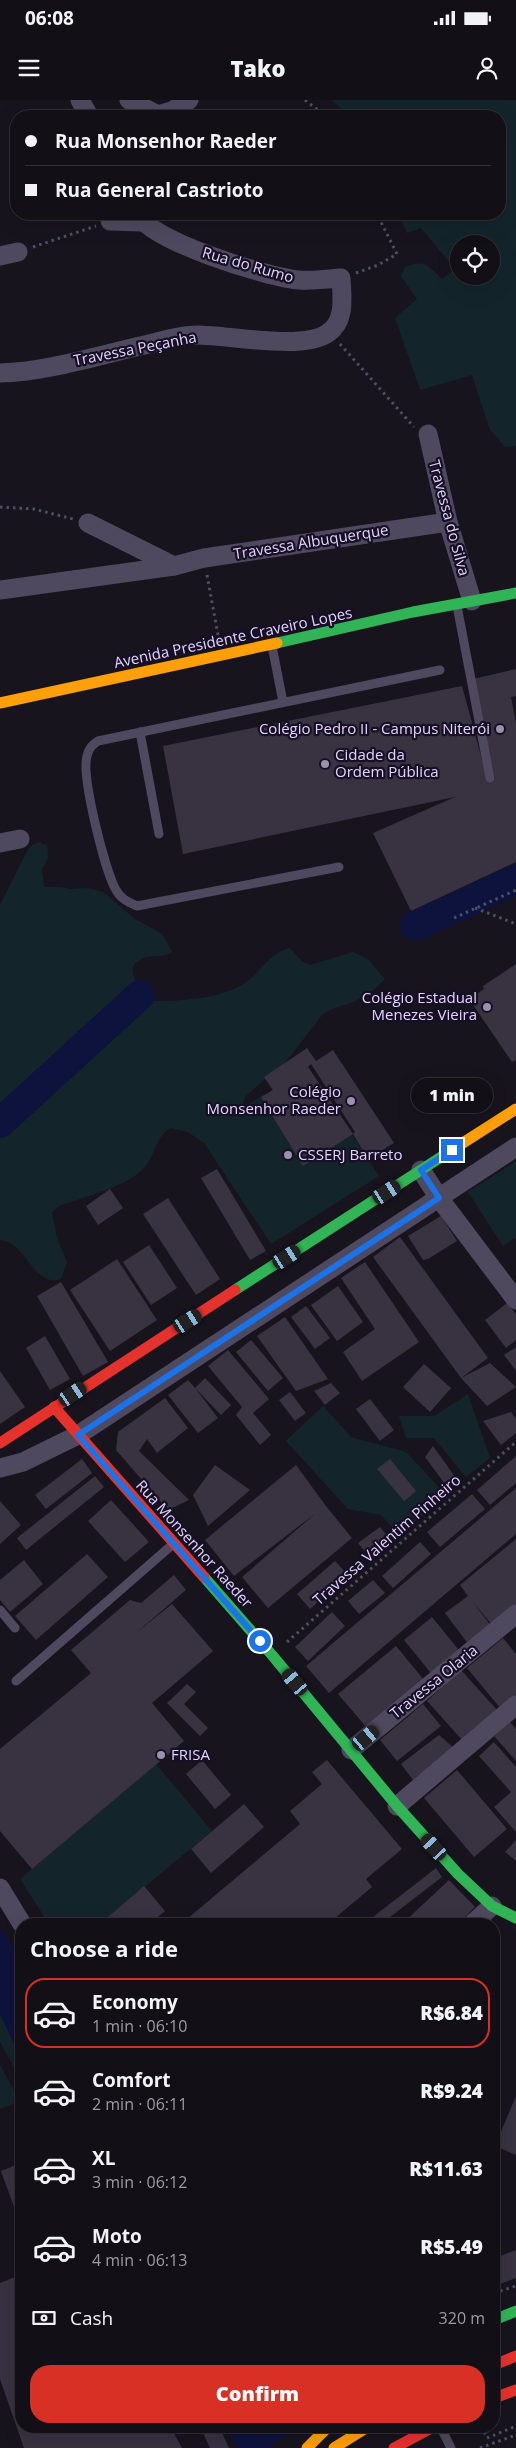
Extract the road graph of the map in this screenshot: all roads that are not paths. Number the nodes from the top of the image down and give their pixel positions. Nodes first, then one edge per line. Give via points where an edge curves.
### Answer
1 (129, 100) edge
2 (189, 100) edge
3 (148, 110) edge
4 (174, 110) edge
5 (124, 220) edge
6 (142, 220) edge
7 (110, 222) road end
8 (329, 333) joint
9 (0, 373) edge
10 (428, 434) road end
11 (88, 522) road end
12 (448, 522) junction
13 (174, 566) junction
14 (516, 580) edge
15 (0, 590) edge
16 (516, 593) edge
17 (464, 602) junction
18 (272, 645) junction
19 (440, 670) dead end
20 (283, 702) junction
21 (0, 703) edge
22 (140, 732) junction
23 (490, 778) dead end
24 (159, 834) dead end
25 (20, 839) dead end
26 (0, 843) edge
27 (338, 867) dead end
28 (516, 1109) edge
29 (516, 1147) edge
30 (421, 1170) junction
31 (439, 1198) junction
32 (516, 1300) edge
33 (54, 1408) junction
34 (78, 1435) junction
35 (0, 1443) edge
36 (0, 1468) edge
37 (174, 1543) junction
38 (0, 1610) edge
39 (516, 1614) edge
40 (15, 1628) dead end
41 (16, 1681) dead end
42 (516, 1705) edge
43 (351, 1750) junction
44 (397, 1806) junction
45 (0, 1888) edge
46 (492, 1906) junction
47 (18, 1918) edge
48 (479, 1918) edge
49 (516, 1918) edge
50 (516, 2311) edge
51 (500, 2318) edge
52 (516, 2356) edge
53 (500, 2363) edge
54 (516, 2390) edge
55 (500, 2396) edge
56 (358, 2433) edge
57 (422, 2433) edge
58 (444, 2433) edge
59 (334, 2448) edge
60 (394, 2448) edge
61 (451, 2448) edge

1 - 3 street
2 - 4 street
5 - 7 street
6 - 8 street, Rua do Rumo via 167,237 212,257 256,270 297,280 341,278 340,321
8 - 9 street, Travessa Peçanha via 320,338 282,341 196,335
10 - 12 street, Travessa do Silva
11 - 13 street
12 - 13 street, Travessa Albuquerque via 204,558
12 - 17 street, Travessa do Silva
13 - 15 street, Travessa Albuquerque
14 - 17 main road, Avenida Presidente Craveiro Lopes
16 - 17 main road, Avenida Presidente Craveiro Lopes
17 - 18 main road, Avenida Presidente Craveiro Lopes
17 - 23 lane
18 - 20 lane
18 - 21 main road, Avenida Presidente Craveiro Lopes
19 - 20 lane
20 - 22 lane
22 - 24 lane
22 - 27 lane via 98,741 91,746 86,757 98,833 116,889 124,900 137,906
25 - 26 street
28 - 30 main road
29 - 31 street
30 - 31 street
30 - 33 main road
31 - 32 street
31 - 34 street
33 - 34 main road, Rua Monsenhor Raeder
33 - 35 main road
34 - 36 street via 23,1462
34 - 37 main road, Rua Monsenhor Raeder
37 - 41 lane
37 - 43 main road, Rua Monsenhor Raeder
38 - 40 lane
39 - 43 street, Travessa Olaria
42 - 44 street
43 - 44 main road, Rua Monsenhor Raeder
44 - 46 main road, Rua Monsenhor Raeder via 458,1874
45 - 47 street
46 - 48 street
46 - 49 main road, Rua Monsenhor Raeder
50 - 51 main road
52 - 53 main road
54 - 55 main road
56 - 59 main road
57 - 60 main road
58 - 61 lane

